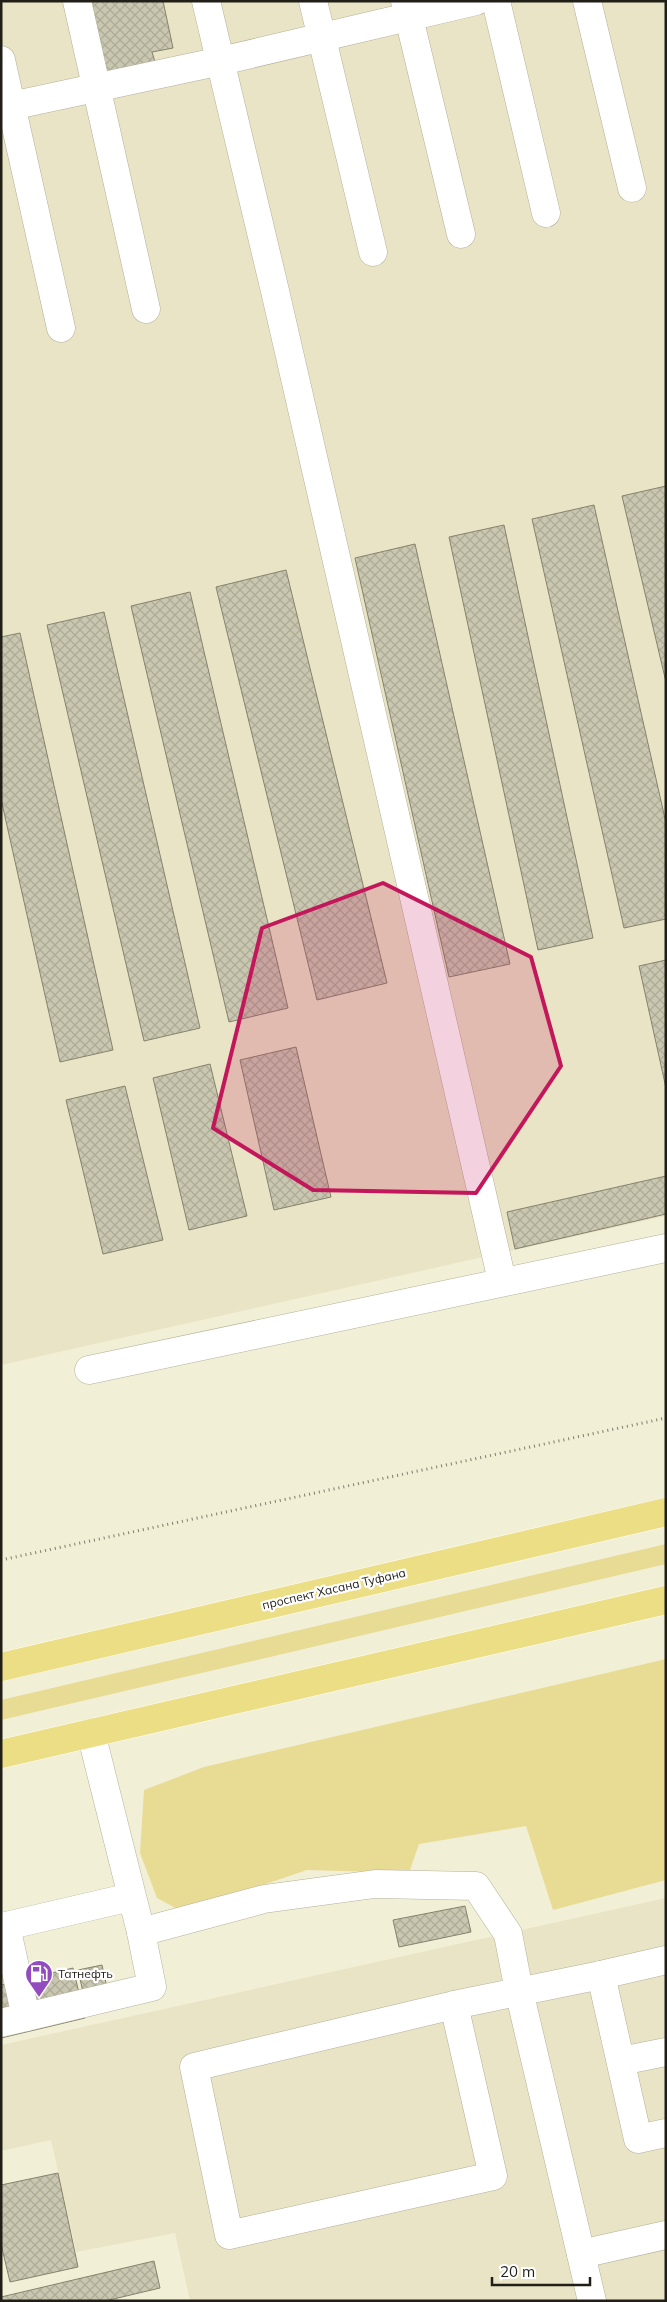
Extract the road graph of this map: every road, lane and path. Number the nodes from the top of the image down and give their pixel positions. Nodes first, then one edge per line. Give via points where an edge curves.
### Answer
1 (77, 1) edge
2 (206, 1) edge
3 (313, 1) edge
4 (476, 1) edge
5 (496, 1) edge
6 (587, 1) edge
7 (407, 9) edge
8 (322, 37) junction
9 (1, 60) edge
10 (220, 61) junction
11 (96, 88) junction
12 (6, 107) edge
13 (632, 188) dead end
14 (546, 213) dead end
15 (460, 234) dead end
16 (373, 252) dead end
17 (146, 309) dead end
18 (61, 328) dead end
19 (666, 1248) edge
20 (502, 1281) junction
21 (89, 1370) dead end
22 (666, 1418) edge
23 (666, 1512) edge
24 (1, 1560) edge
25 (666, 1600) edge
26 (1, 1667) edge
27 (91, 1733) junction
28 (1, 1754) edge
29 (131, 1897) junction
30 (141, 1932) junction
31 (666, 1960) edge
32 (601, 1975) junction
33 (519, 1991) junction
34 (454, 2005) junction
35 (14, 2020) edge
36 (666, 2052) edge
37 (621, 2061) junction
38 (666, 2133) edge
39 (666, 2235) edge
40 (581, 2254) junction
41 (592, 2301) edge

1 - 11 street
2 - 10 street
3 - 8 street
4 - 7 street
5 - 14 street
6 - 13 street
7 - 8 street
7 - 15 street
8 - 10 street
8 - 16 street
9 - 12 street
10 - 11 street
10 - 20 street
11 - 12 street
11 - 17 street
12 - 18 street
19 - 20 street
20 - 21 street
22 - 24 path
23 - 26 main road, проспект Хасана Туфана
25 - 27 main road
27 - 28 main road
27 - 29 street
29 - 30 street
29 - 35 street via 6,1926
30 - 33 street via 264,1899 292,1895 375,1884 476,1886 508,1934
30 - 35 street via 152,1988
31 - 32 street
32 - 33 street
32 - 37 street
33 - 34 street
33 - 40 street
34 - 34 street via 493,2176 229,2235 194,2067
36 - 37 street
37 - 38 street via 638,2139
39 - 40 street
40 - 41 street

